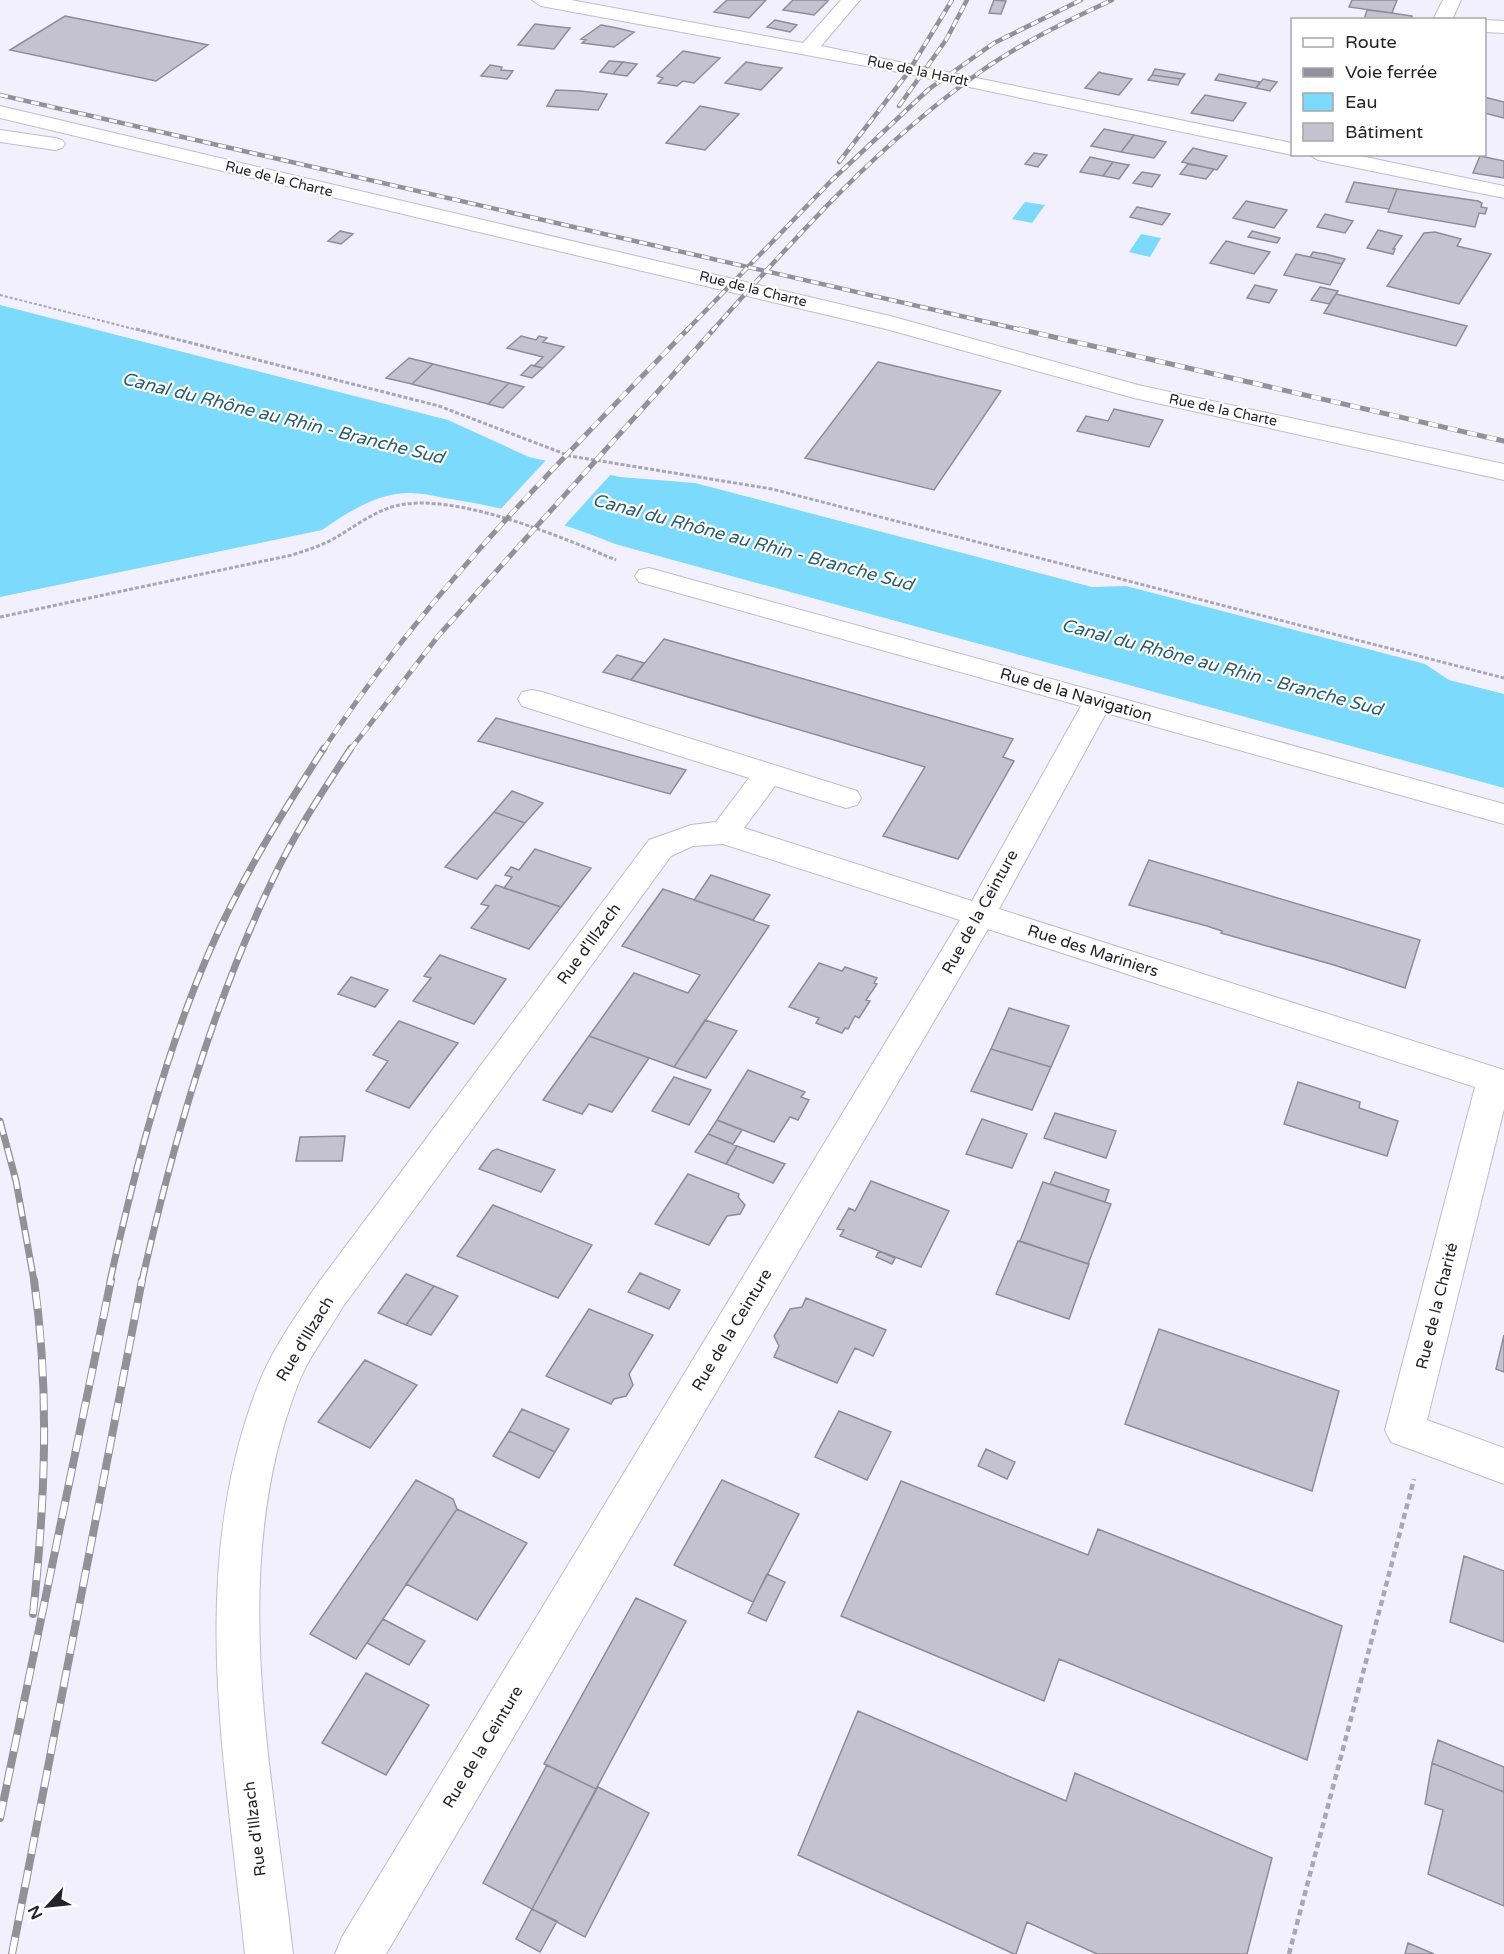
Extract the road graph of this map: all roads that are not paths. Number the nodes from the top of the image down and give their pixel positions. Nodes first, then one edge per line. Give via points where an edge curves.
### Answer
1 (541, 0) edge
2 (851, 0) edge
3 (1452, 0) edge
4 (1443, 18) edge
5 (1486, 26) edge
6 (1504, 27) edge
7 (808, 49) junction
8 (0, 112) edge
9 (0, 136) edge
10 (1291, 149) edge
11 (1336, 156) edge
12 (1381, 161) edge
13 (1504, 192) edge
14 (385, 205) junction
15 (1504, 472) edge
16 (649, 576) road end
17 (532, 699) dead end
18 (1098, 701) junction
19 (769, 773) junction
20 (846, 798) dead end
21 (1504, 814) edge
22 (724, 833) junction
23 (681, 837) joint
24 (980, 915) junction
25 (1499, 1082) edge
26 (1504, 1466) edge
27 (269, 1954) edge
28 (359, 1954) edge

1 - 7 street, Rue de la Hardt
2 - 7 street
3 - 4 street
5 - 6 street
7 - 10 street, Rue de la Hardt
8 - 14 street, Rue de la Charte
9 - 14 street via 62,146 315,208
11 - 12 street
12 - 13 street
14 - 15 street, Rue de la Charte via 581,247 871,318 1134,391
16 - 18 street, Rue de la Navigation
17 - 19 street
18 - 21 street, Rue de la Navigation
18 - 24 street, Rue de la Ceinture
19 - 20 street
19 - 22 street
22 - 23 street, Rue des Mariniers via 701,832
22 - 24 street, Rue des Mariniers
23 - 27 street, Rue d'Illzach via 660,848 329,1297 273,1397 246,1488 237,1642
24 - 25 street, Rue des Mariniers
24 - 28 street, Rue de la Ceinture
25 - 26 street, Rue de la Charité via 1406,1430

